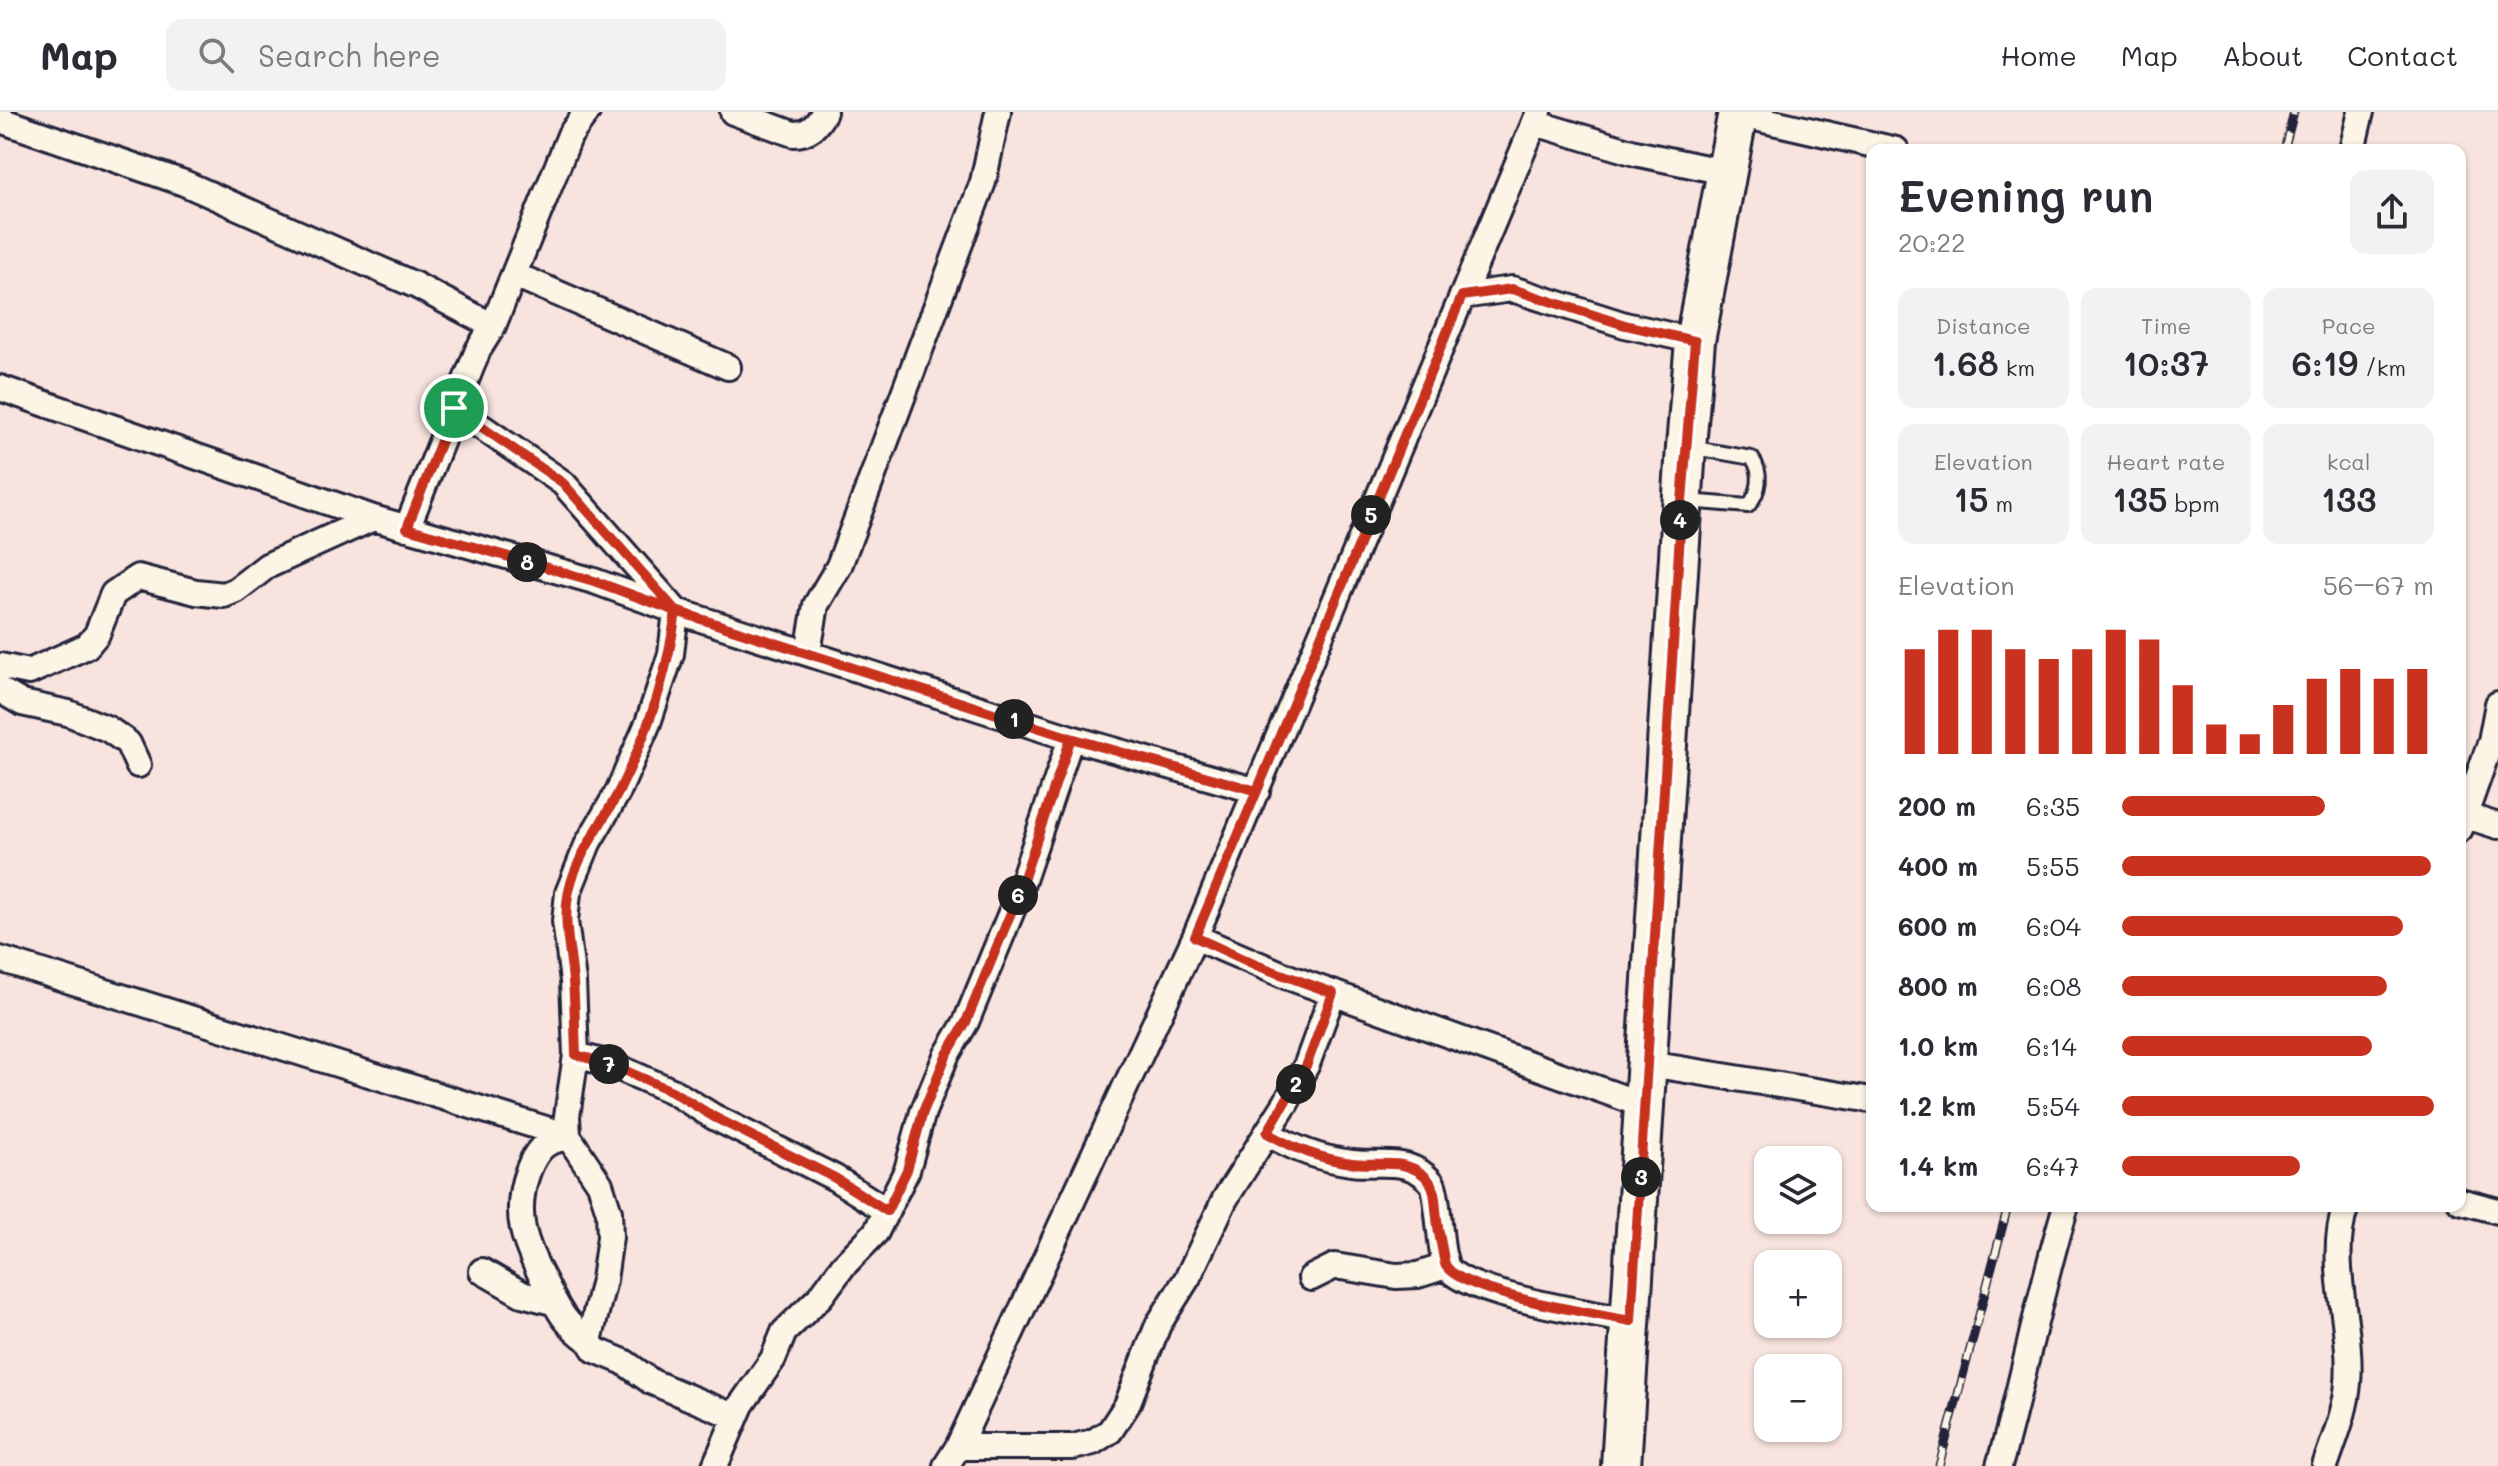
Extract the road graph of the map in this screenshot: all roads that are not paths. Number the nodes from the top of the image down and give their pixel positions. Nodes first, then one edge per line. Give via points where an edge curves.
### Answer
1 (587, 112) edge
2 (733, 112) edge
3 (824, 112) edge
4 (998, 112) edge
5 (2361, 112) edge
6 (1738, 113) edge
7 (1537, 117) edge
8 (0, 120) edge
9 (1870, 144) edge
10 (2353, 144) edge
11 (1725, 172) junction
12 (515, 275) junction
13 (1462, 296) junction
14 (493, 326) junction
15 (1695, 341) junction
16 (728, 367) dead end
17 (0, 388) edge
18 (454, 408) junction
19 (1686, 447) junction
20 (1682, 501) junction
21 (373, 518) junction
22 (407, 528) junction
23 (676, 611) junction
24 (808, 652) junction
25 (0, 666) edge
26 (0, 690) edge
27 (2498, 704) edge
28 (1071, 738) junction
29 (138, 765) dead end
30 (1257, 791) junction
31 (2466, 807) edge
32 (2466, 821) edge
33 (2498, 826) edge
34 (1195, 937) junction
35 (0, 959) edge
36 (1333, 993) junction
37 (576, 1055) junction
38 (1649, 1064) junction
39 (1866, 1099) edge
40 (1646, 1106) junction
41 (1267, 1133) junction
42 (568, 1136) junction
43 (2466, 1203) edge
44 (887, 1211) junction
45 (2498, 1211) edge
46 (2064, 1212) edge
47 (2345, 1212) edge
48 (1446, 1266) junction
49 (482, 1271) dead end
50 (1311, 1278) dead end
51 (552, 1302) junction
52 (1631, 1321) junction
53 (589, 1341) junction
54 (736, 1417) junction
55 (952, 1456) edge
56 (715, 1466) edge
57 (1621, 1466) edge
58 (1999, 1466) edge
59 (2325, 1466) edge

1 - 12 street via 570,135
2 - 3 street via 793,134 808,132
4 - 24 street via 983,182 839,566 816,605
5 - 10 street
6 - 9 street
6 - 11 main road
7 - 11 street via 1635,153
7 - 13 street
8 - 14 street via 184,183 415,285
11 - 15 main road
12 - 14 street
12 - 16 street
13 - 15 street via 1512,289
13 - 30 street
14 - 18 street
15 - 19 main road
17 - 21 street
18 - 22 street
18 - 23 street via 563,483
19 - 20 main road
19 - 20 lane via 1752,458 1759,468 1757,496 1748,506
20 - 38 main road
21 - 22 street
21 - 25 street via 267,566 224,595 138,577 113,594 87,646 29,672
22 - 23 street via 594,581
23 - 24 street
23 - 37 street via 671,654 648,723 568,893 565,921
24 - 28 street
26 - 29 street via 22,703 108,729 128,743
27 - 31 street via 2491,741
28 - 30 street
28 - 44 street via 1017,898 966,1022 946,1056 907,1170
30 - 34 street
32 - 33 street
34 - 36 street
34 - 55 street
35 - 42 street
36 - 40 street
36 - 41 street via 1307,1064
37 - 42 street
37 - 44 street via 672,1091
38 - 39 street
38 - 40 main road
40 - 52 main road
41 - 48 street via 1312,1155 1403,1164 1419,1172 1436,1195
41 - 55 street via 1158,1325 1127,1405 1110,1431 1073,1447
42 - 51 street via 534,1156 520,1205 523,1233
42 - 53 street via 600,1184 609,1212 604,1280
43 - 45 street
44 - 54 street via 876,1232 784,1332
46 - 58 street
47 - 59 street via 2337,1248 2349,1383
48 - 50 street via 1407,1276 1335,1266
48 - 52 street via 1487,1290
49 - 51 street via 522,1294
51 - 53 street via 571,1328
52 - 57 main road
53 - 54 street via 595,1350 652,1382
54 - 56 street

